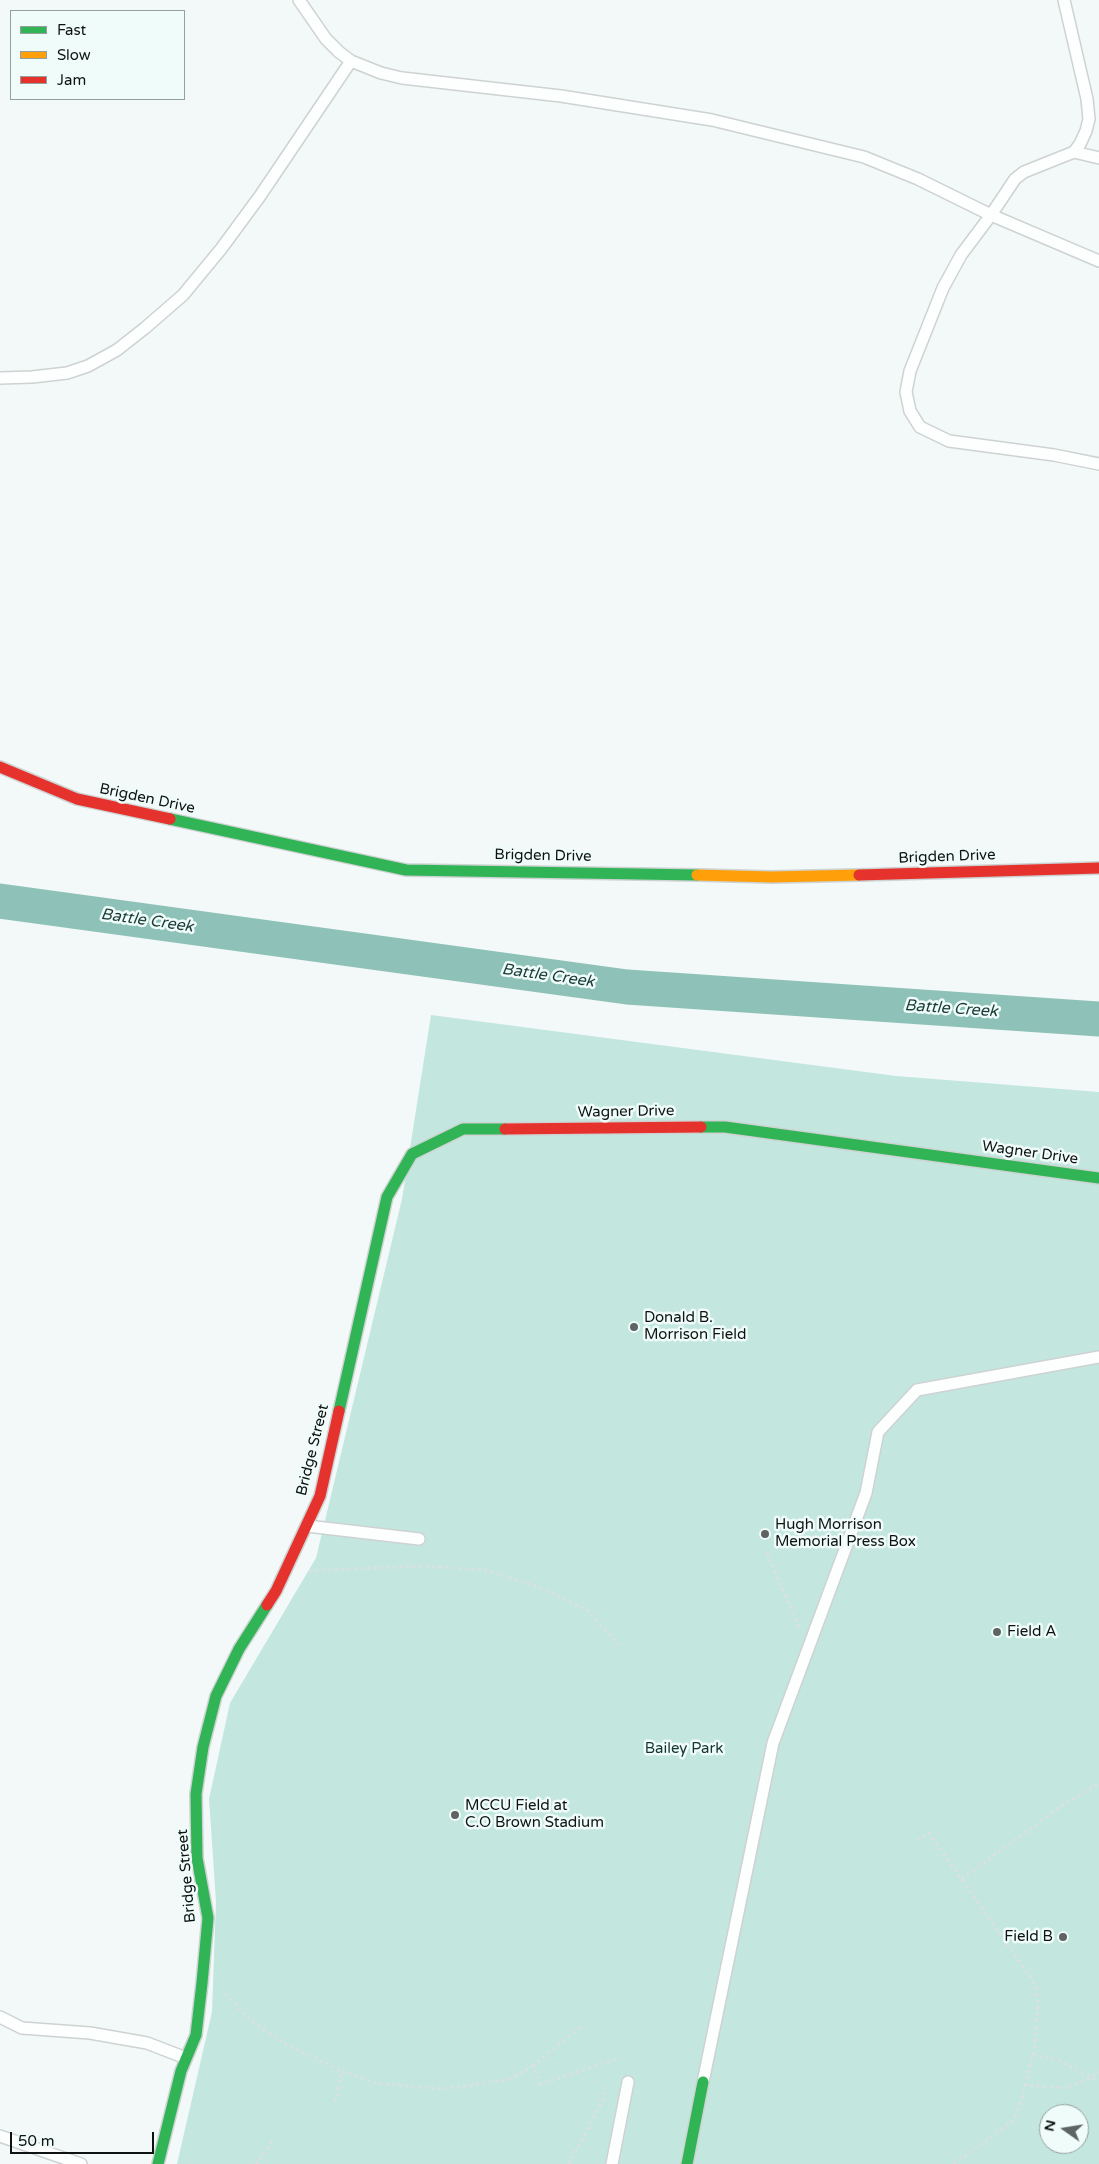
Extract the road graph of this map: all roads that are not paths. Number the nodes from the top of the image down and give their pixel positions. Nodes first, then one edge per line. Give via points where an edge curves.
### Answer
1 (299, 0) edge
2 (1064, 0) edge
3 (351, 61) junction
4 (1074, 152) junction
5 (1099, 158) edge
6 (991, 215) junction
7 (1099, 261) edge
8 (0, 378) edge
9 (1099, 464) edge
10 (0, 767) edge
11 (1099, 868) edge
12 (1099, 1178) edge
13 (1099, 1357) edge
14 (342, 1399) joint
15 (305, 1526) junction
16 (419, 1539) dead end
17 (0, 2017) edge
18 (186, 2058) junction
19 (628, 2082) dead end
20 (703, 2082) joint
21 (0, 2136) edge
22 (81, 2164) edge
23 (158, 2164) edge
24 (612, 2164) edge
25 (687, 2164) edge

1 - 3 lane via 326,39
2 - 4 lane via 1087,99 1088,119
3 - 6 lane via 402,78 654,110 820,145 864,157 918,179
3 - 8 lane via 260,196 183,295 117,350 88,366 67,373
4 - 5 lane
4 - 6 lane via 1024,172 1015,179
6 - 7 lane
6 - 9 lane via 961,255 923,336 906,392 910,411 920,427 949,441
10 - 11 street, Brigden Drive via 77,799 406,870 772,877
12 - 14 street, Wagner Drive via 725,1127 463,1129 412,1154 387,1197
13 - 20 lane via 917,1390 878,1432 866,1493 773,1743
14 - 15 street, Bridge Street via 320,1496
15 - 16 lane
15 - 18 street, Bridge Street via 286,1572 239,1649 216,1696 203,1747 196,1794 197,1858 208,1918 196,2035
17 - 18 lane via 22,2028 147,2043
18 - 23 street, Bridge Street
19 - 24 lane
20 - 25 street
21 - 22 lane

